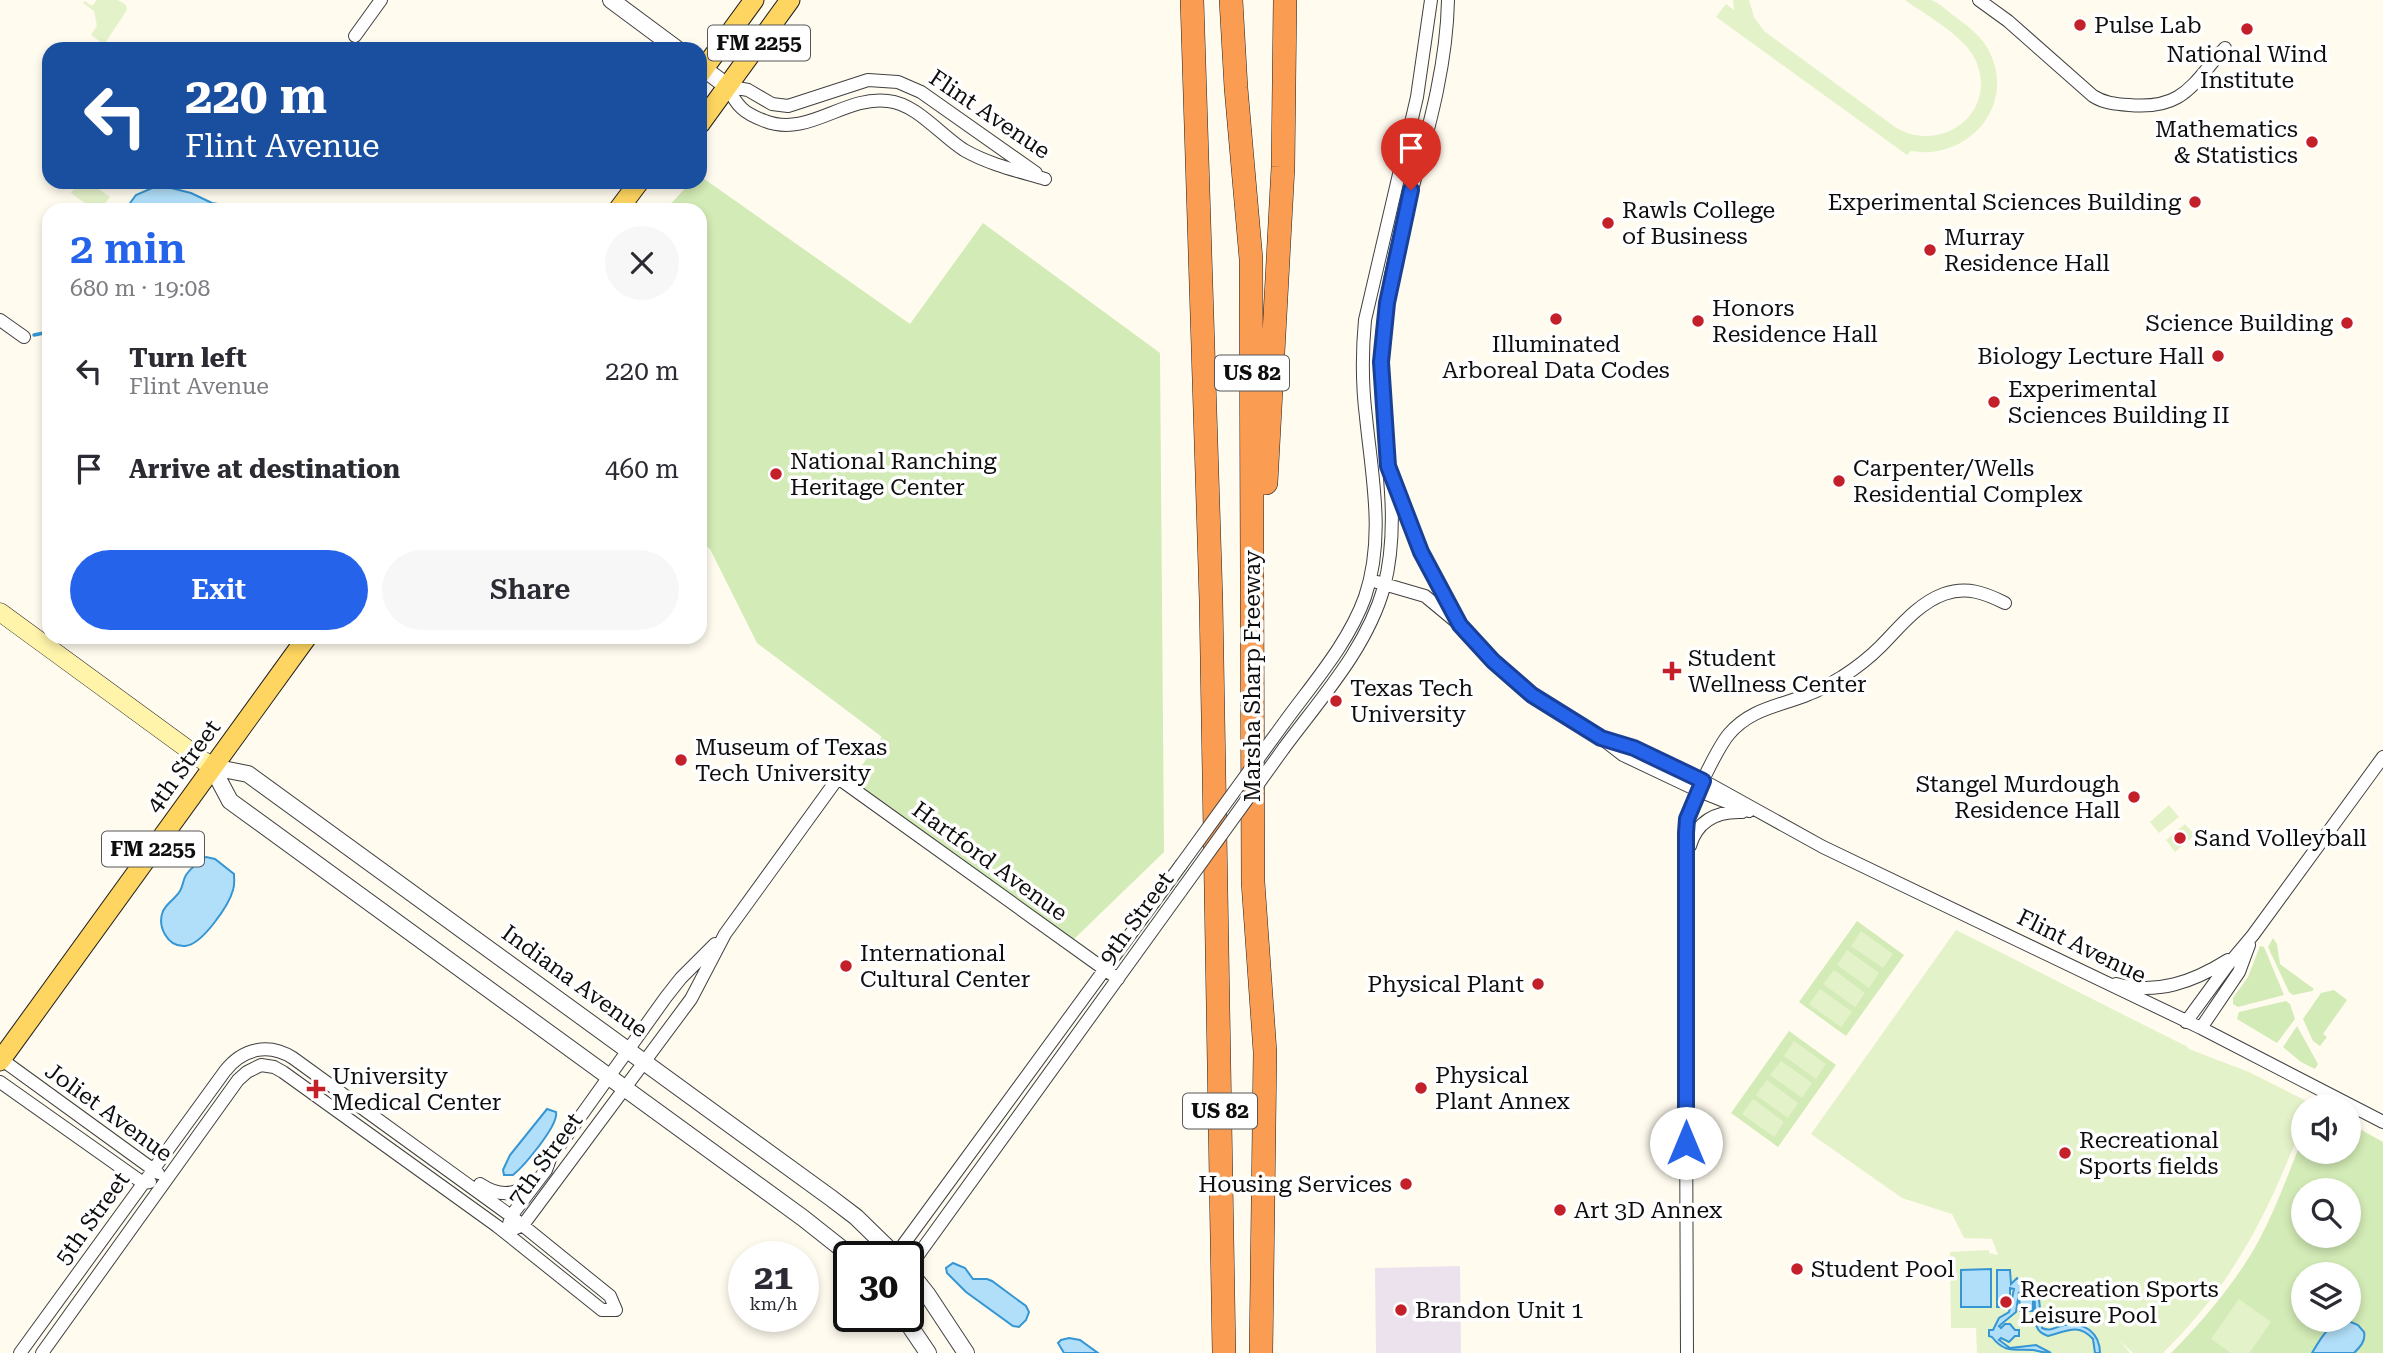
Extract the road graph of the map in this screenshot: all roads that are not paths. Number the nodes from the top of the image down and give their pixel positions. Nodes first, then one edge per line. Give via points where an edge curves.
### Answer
1 (381, 0) edge
2 (611, 0) edge
3 (754, 0) edge
4 (790, 0) edge
5 (1191, 0) edge
6 (1230, 0) edge
7 (1285, 0) edge
8 (1431, 0) edge
9 (1448, 0) edge
10 (1979, 0) edge
11 (355, 36) dead end
12 (668, 42) edge
13 (2225, 48) dead end
14 (707, 62) edge
15 (707, 74) edge
16 (727, 86) junction
17 (707, 114) edge
18 (0, 320) edge
19 (24, 337) dead end
20 (1388, 466) junction
21 (1370, 579) junction
22 (1384, 584) junction
23 (2005, 603) dead end
24 (0, 612) edge
25 (1460, 625) junction
26 (42, 643) edge
27 (44, 644) edge
28 (302, 644) edge
29 (1252, 747) junction
30 (2383, 757) edge
31 (212, 767) junction
32 (838, 778) joint
33 (1701, 786) junction
34 (1760, 814) junction
35 (1685, 862) junction
36 (725, 934) junction
37 (2253, 935) junction
38 (1105, 970) junction
39 (2090, 976) junction
40 (1118, 979) junction
41 (2186, 1022) junction
42 (2201, 1028) junction
43 (628, 1049) junction
44 (1, 1060) edge
45 (646, 1062) junction
46 (610, 1076) junction
47 (0, 1082) edge
48 (626, 1088) junction
49 (2383, 1122) edge
50 (550, 1159) junction
51 (154, 1169) junction
52 (461, 1179) junction
53 (166, 1181) junction
54 (143, 1183) junction
55 (512, 1216) junction
56 (523, 1225) junction
57 (506, 1233) junction
58 (880, 1241) edge
59 (906, 1241) edge
60 (833, 1242) edge
61 (924, 1248) edge
62 (924, 1290) edge
63 (914, 1332) edge
64 (20, 1353) edge
65 (42, 1353) edge
66 (928, 1353) edge
67 (966, 1353) edge
68 (1224, 1353) edge
69 (1262, 1353) edge
70 (1687, 1353) edge

1 - 11 street
2 - 12 street
3 - 14 main road, FM 2255
4 - 16 main road, FM 2255
5 - 68 highway, Marsha Sharp Freeway / US 82 via 1211,600
6 - 29 highway, Marsha Sharp Freeway / US 82 via 1251,259
7 - 29 highway via 1283,166 1261,585 1261,719
8 - 21 street via 1417,97 1365,320 1364,394 1376,531
9 - 20 street, Flint Avenue via 1437,84 1383,325
10 - 13 street via 2092,96 2107,103 2168,103 2200,79
15 - 16 street, Flint Avenue
16 - 16 street, Flint Avenue via 737,105 755,118 784,126 863,103 895,102 968,152 1045,179 921,92 898,82 868,80 788,106
16 - 17 main road, FM 2255
18 - 19 street
20 - 22 street, Flint Avenue via 1392,521
20 - 25 street, Flint Avenue via 1421,552
21 - 22 street, Flint Avenue
21 - 38 street, 9th Street, bridge via 1347,636
22 - 25 street, Flint Avenue via 1425,596
22 - 40 street, 9th Street, bridge via 1351,657
23 - 33 street via 1965,589 1929,602 1840,678 1808,695 1764,708 1740,723 1722,745
24 - 26 main road, Indiana Avenue
25 - 33 street, Flint Avenue via 1532,695 1623,755
27 - 31 main road, Indiana Avenue
28 - 31 main road, 4th Street / FM 2255
29 - 69 highway, Marsha Sharp Freeway / US 82 via 1253,882 1265,1052
30 - 37 street
31 - 43 street, Indiana Avenue via 247,774
31 - 44 main road, 4th Street / FM 2255
31 - 46 street, Indiana Avenue via 230,801
32 - 36 street, 7th Street
32 - 38 street, Hartford Avenue
33 - 34 street, Flint Avenue via 1735,807
33 - 35 street via 1687,819
34 - 35 street via 1734,812 1709,818 1696,829
34 - 39 street, Flint Avenue
35 - 70 street
36 - 43 street, 7th Street via 681,978
36 - 45 street, 7th Street via 691,999
37 - 39 street via 2228,960 2174,986 2141,988
37 - 41 street
37 - 42 street via 2239,972
38 - 40 street, Hartford Avenue
38 - 59 street, 9th Street
39 - 41 street, Flint Avenue
40 - 61 street, 9th Street
41 - 42 street, Flint Avenue
42 - 49 street, Flint Avenue
43 - 45 street, Indiana Avenue
43 - 46 street, 7th Street
44 - 51 street, Joliet Avenue
45 - 48 street, 7th Street
45 - 58 street, Indiana Avenue via 856,1217
46 - 48 street, Indiana Avenue
46 - 50 street, 7th Street
47 - 54 street, Joliet Avenue
48 - 56 street, 7th Street
48 - 60 street, Indiana Avenue
50 - 52 street via 523,1188 512,1193 492,1192 478,1182
50 - 55 street, 7th Street
51 - 52 street, 5th Street via 229,1065 255,1050 275,1049
51 - 53 street, Joliet Avenue
51 - 54 street, 5th Street
52 - 55 street
53 - 54 street, Joliet Avenue
53 - 57 street, 5th Street via 238,1080 261,1065 269,1066
53 - 65 street, 5th Street
54 - 64 street, 5th Street
55 - 56 street
55 - 57 street, 7th Street
56 - 57 street, 7th Street
56 - 57 street via 610,1296 616,1310 602,1310
62 - 67 street
63 - 66 street

